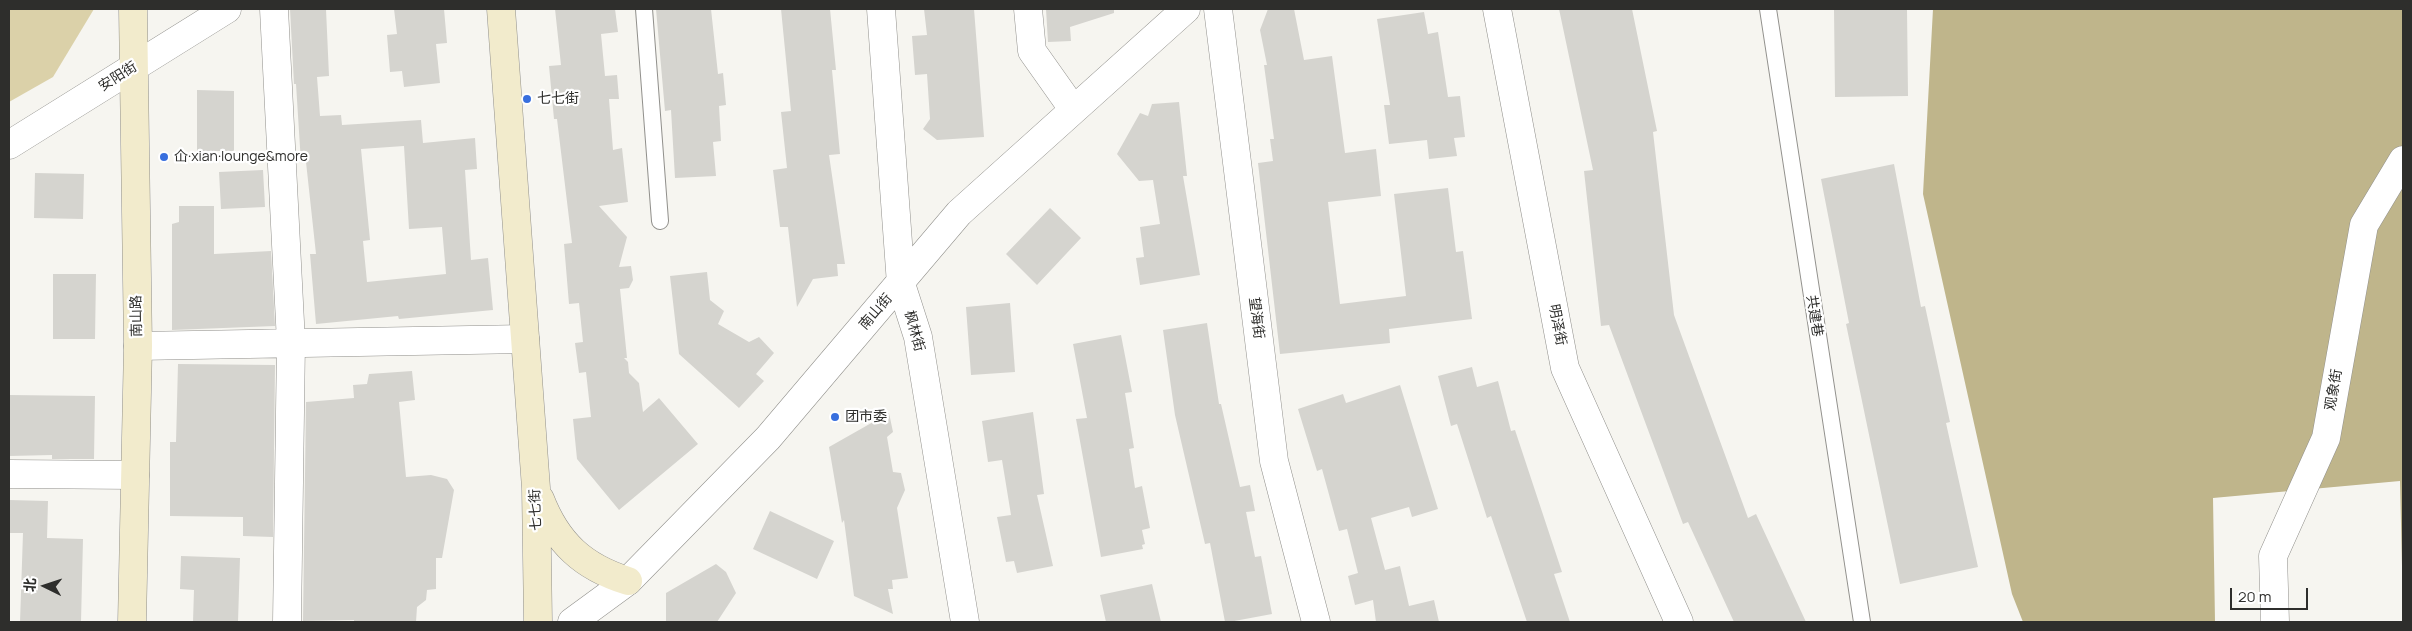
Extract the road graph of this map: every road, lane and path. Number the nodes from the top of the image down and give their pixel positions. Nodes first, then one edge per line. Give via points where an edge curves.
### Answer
1 (133, 9) edge
2 (227, 9) edge
3 (274, 9) edge
4 (501, 9) edge
5 (644, 9) edge
6 (881, 9) edge
7 (1028, 9) edge
8 (1186, 9) edge
9 (1218, 9) edge
10 (1497, 9) edge
11 (1768, 9) edge
12 (134, 67) junction
13 (1073, 109) junction
14 (9, 145) edge
15 (2403, 160) edge
16 (660, 221) dead end
17 (900, 284) junction
18 (525, 339) junction
19 (291, 342) junction
20 (138, 346) junction
21 (9, 474) edge
22 (135, 475) junction
23 (536, 488) junction
24 (628, 581) junction
25 (132, 622) edge
26 (286, 622) edge
27 (538, 622) edge
28 (572, 622) edge
29 (965, 622) edge
30 (1316, 622) edge
31 (1679, 622) edge
32 (1862, 622) edge
33 (2275, 622) edge

1 - 12 main road, 南山路
2 - 12 street, 安阳街
3 - 19 street
4 - 18 main road, 七七街
5 - 16 lane
6 - 17 street, 枫林街
7 - 13 street via 1032,51
8 - 13 street, 南山街
9 - 30 street, 望海街 via 1274,461
10 - 31 street, 明泽街 via 1565,368
11 - 32 lane, 共建巷
12 - 14 street, 安阳街
12 - 20 main road, 南山路
13 - 17 street, 南山街 via 959,213
15 - 33 street, 观象街 via 2364,225 2326,438 2274,556
17 - 24 street, 南山街 via 768,438
17 - 29 street, 枫林街 via 918,337
18 - 19 street
18 - 23 main road, 七七街
19 - 20 street
19 - 26 street
20 - 22 main road, 南山路
21 - 22 street
22 - 25 main road, 南山路
23 - 24 main road via 549,523 564,544 585,561
23 - 27 main road, 七七街
24 - 28 street, 南山街

